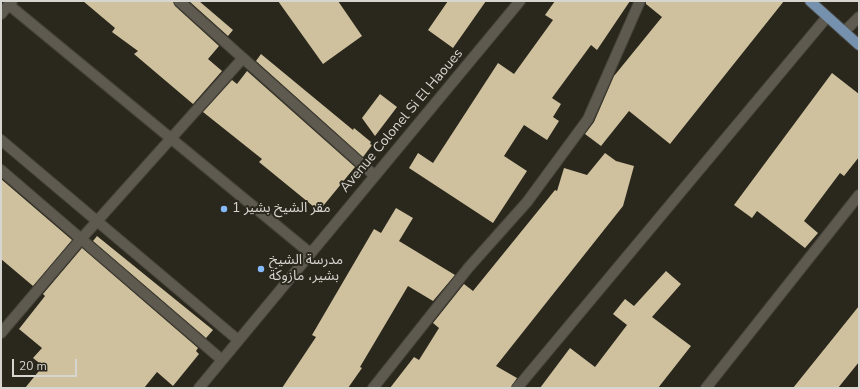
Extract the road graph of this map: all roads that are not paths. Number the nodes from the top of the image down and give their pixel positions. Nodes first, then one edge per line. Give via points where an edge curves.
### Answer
1 (179, 1) edge
2 (520, 1) edge
3 (640, 1) edge
4 (810, 1) edge
5 (11, 3) edge
6 (1, 14) edge
7 (826, 17) junction
8 (859, 17) edge
9 (844, 32) junction
10 (859, 45) edge
11 (243, 58) junction
12 (171, 139) junction
13 (1, 140) edge
14 (1, 170) edge
15 (375, 176) junction
16 (859, 195) edge
17 (97, 222) junction
18 (81, 239) junction
19 (310, 253) junction
20 (1, 333) edge
21 (238, 340) junction
22 (222, 360) junction
23 (199, 388) edge
24 (373, 388) edge
25 (517, 388) edge
26 (706, 388) edge

1 - 11 street
2 - 15 street, Avenue Colonel Si El Haoues
3 - 24 street via 588,119 527,202 469,267
4 - 7 main road
5 - 6 street
5 - 12 street
7 - 9 main road
7 - 25 street
8 - 9 street
9 - 10 main road
11 - 12 street
11 - 15 street
12 - 17 street
12 - 19 street
13 - 17 street
14 - 18 street
15 - 19 street, Avenue Colonel Si El Haoues
16 - 26 street
17 - 18 street
17 - 21 street
18 - 20 street
18 - 22 street
19 - 21 street, Avenue Colonel Si El Haoues
21 - 22 street, Avenue Colonel Si El Haoues
22 - 23 street, Avenue Colonel Si El Haoues

